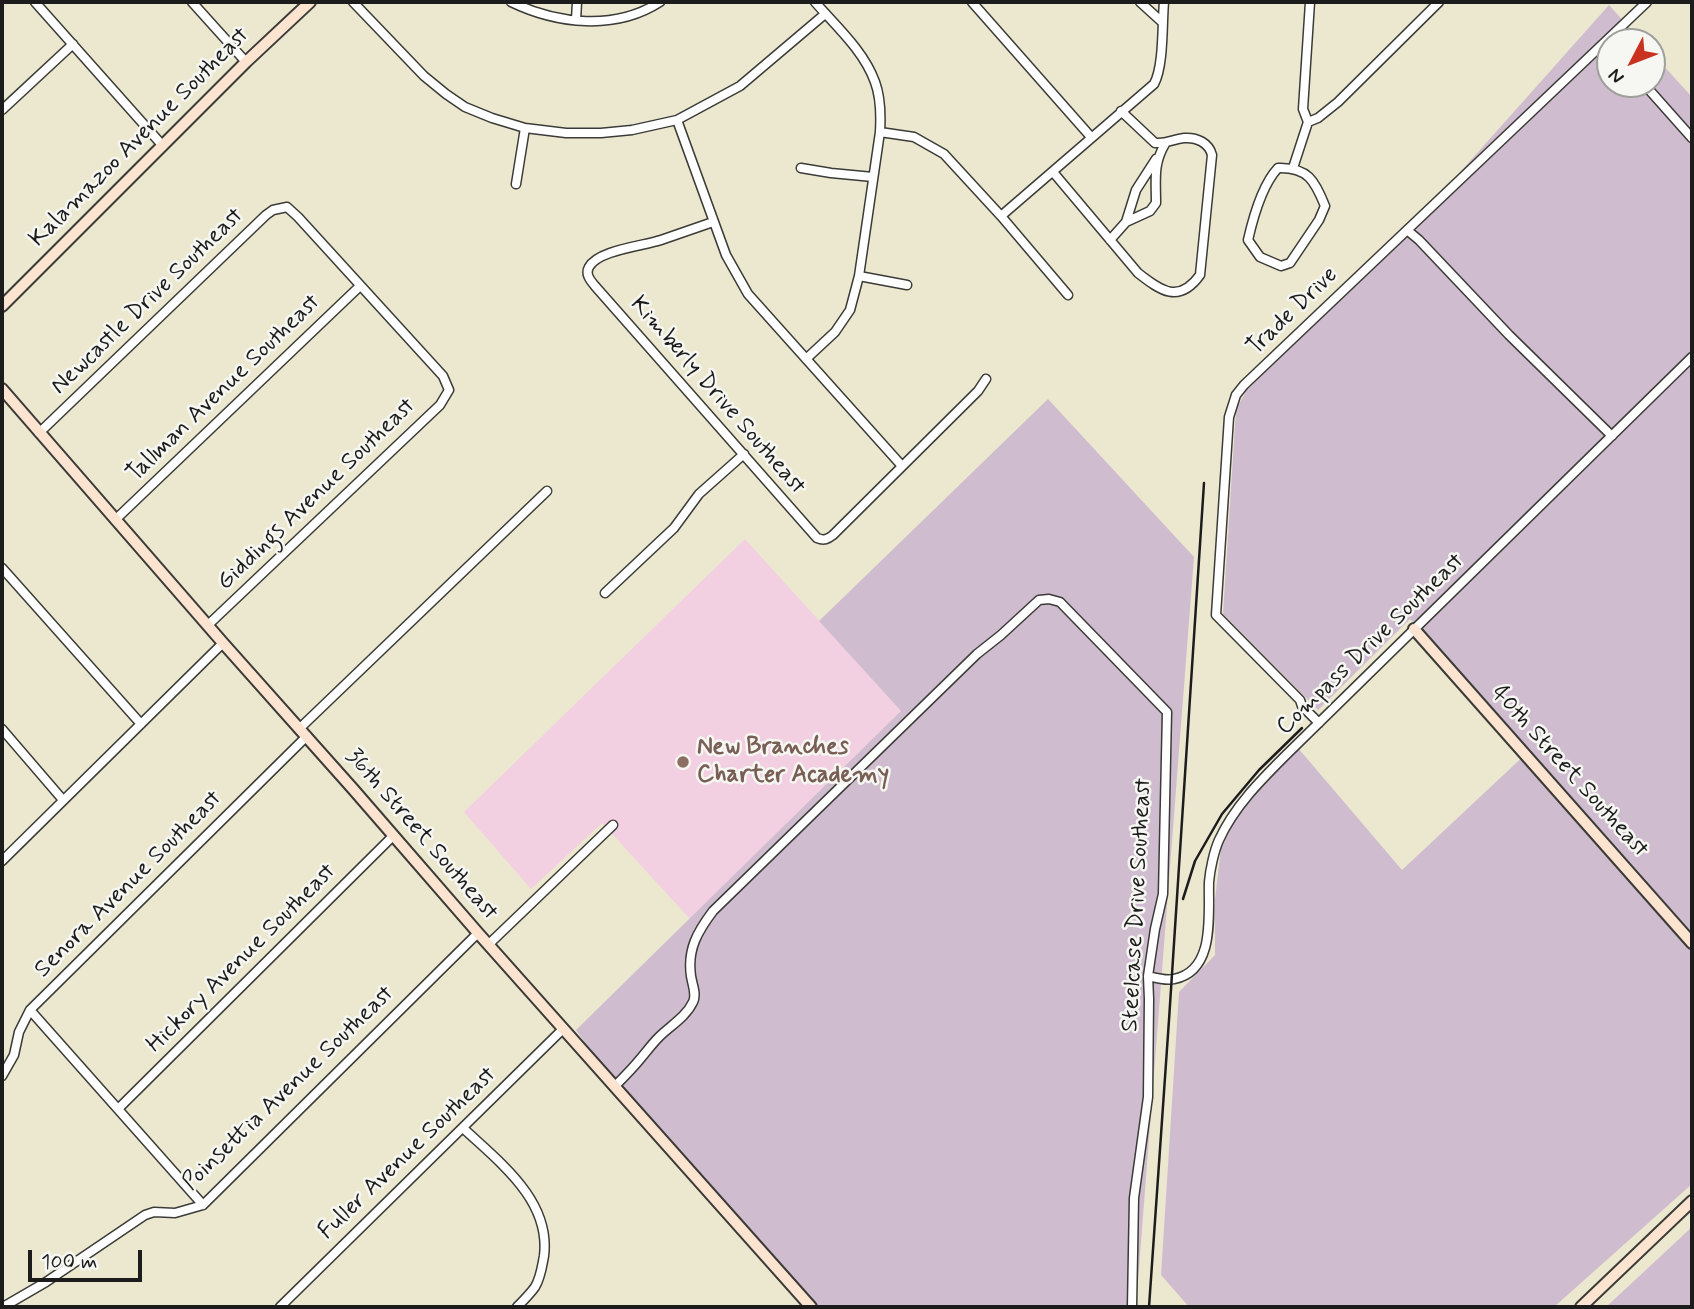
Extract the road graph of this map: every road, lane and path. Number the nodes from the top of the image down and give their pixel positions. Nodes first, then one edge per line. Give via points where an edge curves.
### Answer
1 (35, 2) edge
2 (192, 2) edge
3 (310, 2) edge
4 (353, 2) edge
5 (511, 2) edge
6 (577, 2) edge
7 (660, 2) edge
8 (815, 2) edge
9 (972, 2) edge
10 (1140, 2) edge
11 (1164, 2) edge
12 (1310, 2) edge
13 (1439, 2) edge
14 (1647, 2) edge
15 (825, 14) junction
16 (576, 20) junction
17 (1162, 22) junction
18 (1623, 28) edge
19 (74, 44) junction
20 (1596, 55) edge
21 (246, 62) junction
22 (1656, 98) edge
23 (2, 110) edge
24 (1121, 111) junction
25 (677, 120) junction
26 (1308, 122) junction
27 (526, 128) junction
28 (880, 132) junction
29 (1091, 137) junction
30 (1692, 138) edge
31 (1165, 144) junction
32 (163, 146) junction
33 (1158, 156) junction
34 (801, 168) dead end
35 (1293, 168) junction
36 (1053, 172) junction
37 (873, 177) junction
38 (516, 184) dead end
39 (1001, 216) junction
40 (713, 222) junction
41 (1126, 222) junction
42 (1407, 230) junction
43 (1110, 240) junction
44 (859, 276) junction
45 (907, 285) dead end
46 (359, 286) junction
47 (1068, 295) dead end
48 (2, 306) edge
49 (1692, 357) edge
50 (806, 359) junction
51 (986, 379) dead end
52 (2, 389) edge
53 (39, 433) junction
54 (1612, 436) junction
55 (744, 454) junction
56 (902, 466) junction
57 (547, 491) dead end
58 (115, 520) junction
59 (2, 568) edge
60 (605, 593) dead end
61 (208, 625) junction
62 (1415, 629) junction
63 (223, 643) junction
64 (1319, 723) junction
65 (141, 724) junction
66 (2, 729) edge
67 (303, 732) junction
68 (63, 800) junction
69 (613, 825) dead end
70 (393, 835) junction
71 (2, 861) edge
72 (478, 933) junction
73 (1692, 943) edge
74 (489, 944) junction
75 (1148, 976) junction
76 (30, 1010) junction
77 (563, 1029) junction
78 (2, 1076) edge
79 (615, 1086) junction
80 (118, 1109) junction
81 (463, 1128) junction
82 (1692, 1201) edge
83 (202, 1205) junction
84 (3, 1307) edge
85 (280, 1307) edge
86 (517, 1307) edge
87 (811, 1307) edge
88 (1132, 1307) edge
89 (1581, 1307) edge

1 - 19 street
2 - 21 street
3 - 21 street, Kalamazoo Avenue Southeast
4 - 27 street via 446,94 465,107
5 - 16 street via 551,17
6 - 16 street
7 - 16 street via 624,17
8 - 15 street
9 - 29 street
10 - 17 street
11 - 17 street
12 - 26 street via 1303,109
13 - 26 street via 1338,102
14 - 18 street, Trade Drive
15 - 25 street via 740,86
15 - 28 street via 856,48 876,83
17 - 24 street via 1158,77
19 - 23 street
19 - 32 street
20 - 42 street, Trade Drive via 1523,118
21 - 32 street, Kalamazoo Avenue Southeast
22 - 30 street
24 - 29 street
24 - 31 street via 1155,144
25 - 27 street via 601,133
25 - 40 street
26 - 35 street
27 - 38 street
28 - 37 street
28 - 39 street via 914,137 944,155
29 - 36 street
31 - 33 street
31 - 43 street via 1185,138 1211,149 1200,275 1181,292 1167,292 1138,272
32 - 48 street, Kalamazoo Avenue Southeast
33 - 41 street via 1136,190
33 - 41 street via 1156,203 1150,211
34 - 37 street
35 - 35 street via 1278,168 1270,177 1248,240 1260,257 1280,266 1290,263 1325,206 1310,177
36 - 39 street
36 - 43 street
37 - 44 street
39 - 47 street
40 - 50 street via 748,294
40 - 55 street, Kimberly Drive Southeast via 612,252 587,270 595,286
41 - 43 street
42 - 54 street
42 - 64 street, Trade Drive via 1244,385 1229,417 1216,615
44 - 45 street
44 - 50 street via 850,310 835,332
46 - 53 street, Newcastle Drive Southeast via 298,216 287,207 273,210
46 - 58 street, Tallman Avenue Southeast
46 - 61 street, Giddings Avenue Southeast via 443,376 449,390 440,405
49 - 54 street, Compass Drive Southeast
50 - 56 street
51 - 56 street
52 - 53 street, 36th Street Southeast
53 - 58 street, 36th Street Southeast
54 - 62 street, Compass Drive Southeast
55 - 56 street, Kimberly Drive Southeast via 821,540 833,535
55 - 60 street via 699,494 674,528
57 - 67 street, Senora Avenue Southeast
58 - 61 street, 36th Street Southeast
59 - 65 street
61 - 63 street, 36th Street Southeast
62 - 64 street, Compass Drive Southeast
62 - 73 street, 40th Street Southeast
63 - 65 street
63 - 67 street, 36th Street Southeast
64 - 75 street, Compass Drive Southeast via 1238,807 1217,842 1209,880 1205,949 1197,965 1189,974 1172,980
65 - 68 street
66 - 68 street
67 - 70 street, 36th Street Southeast
67 - 76 street, Senora Avenue Southeast
68 - 71 street
69 - 74 street
70 - 72 street, 36th Street Southeast
70 - 80 street, Hickory Avenue Southeast
72 - 74 street, 36th Street Southeast
72 - 83 street, Poinsettia Avenue Southeast
74 - 77 street, 36th Street Southeast
75 - 79 street, Steelcase Drive Southeast via 1163,894 1167,712 1060,603 1039,600 977,654 713,911 695,938 691,965 695,999
75 - 88 street, Steelcase Drive Southeast via 1148,1097 1134,1198
76 - 78 street, Senora Avenue Southeast
76 - 80 street
77 - 79 street, 36th Street Southeast
77 - 81 street, Fuller Avenue Southeast
79 - 87 street, 36th Street Southeast
80 - 83 street
81 - 85 street, Fuller Avenue Southeast
81 - 86 street via 524,1189 542,1224 542,1271
82 - 89 street
83 - 84 street, Poinsettia Avenue Southeast via 145,1215

